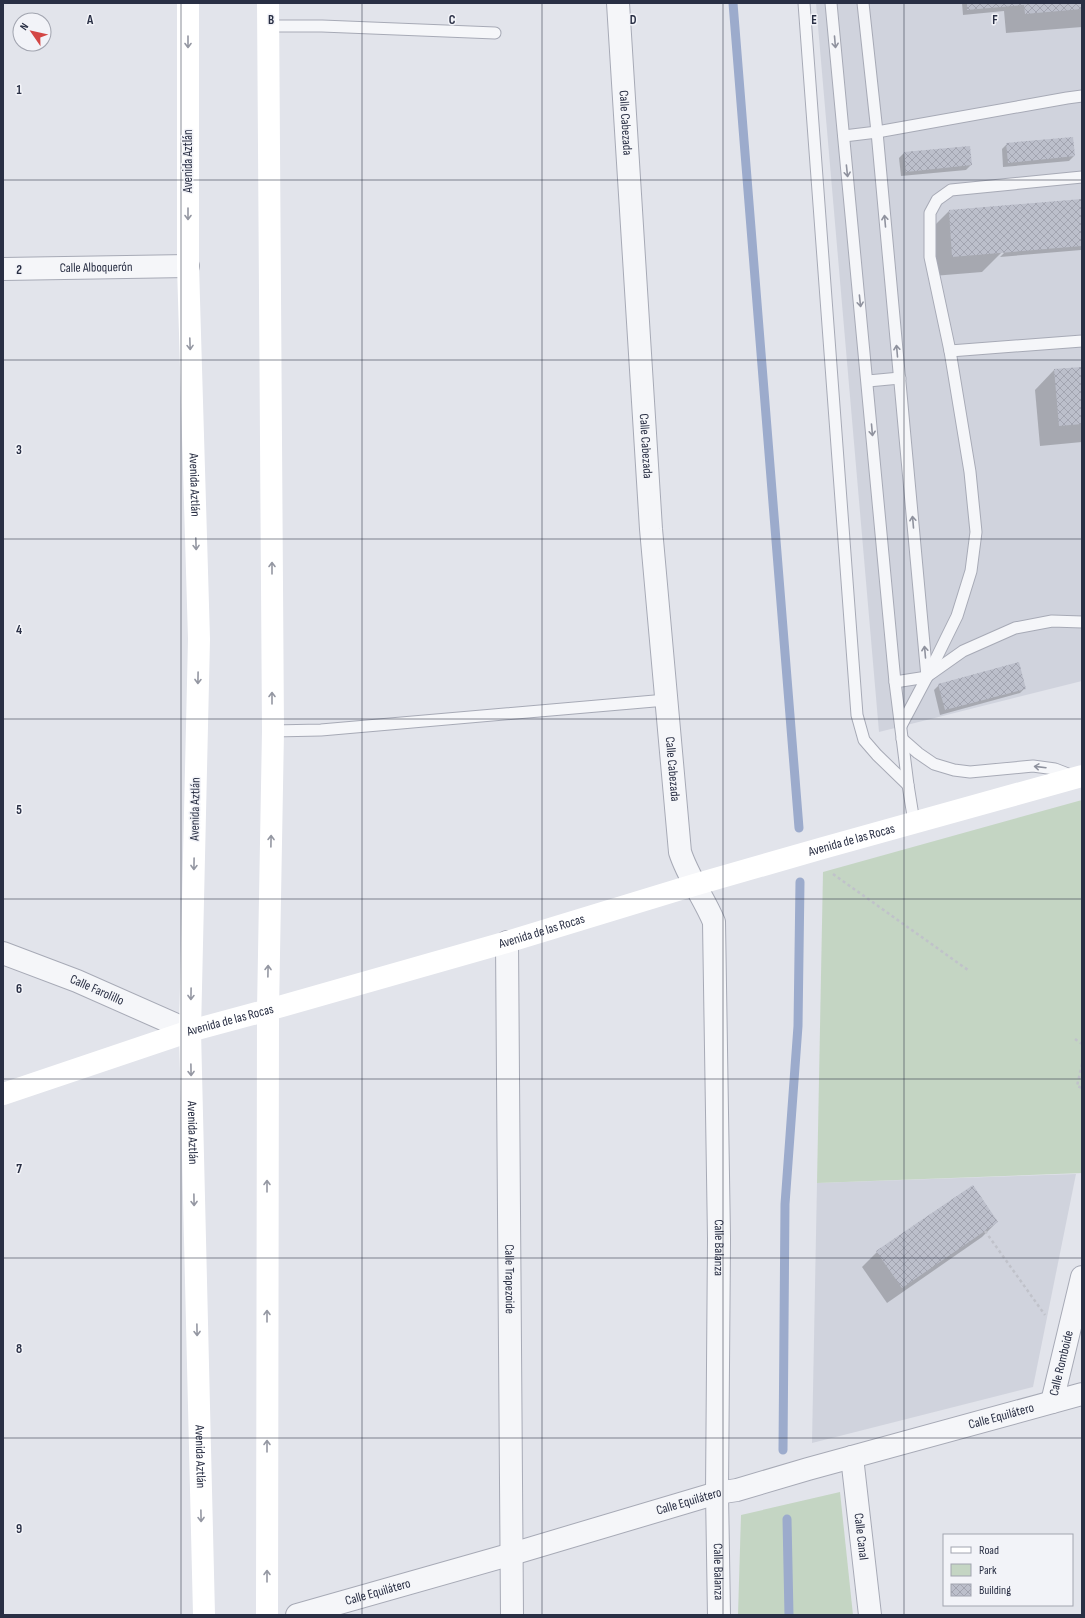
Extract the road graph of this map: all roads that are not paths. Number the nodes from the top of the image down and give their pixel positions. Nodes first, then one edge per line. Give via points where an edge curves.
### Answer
1 (188, 3) edge
2 (268, 3) edge
3 (618, 3) edge
4 (804, 3) edge
5 (831, 3) edge
6 (863, 3) edge
7 (268, 26) junction
8 (495, 32) dead end
9 (1082, 96) edge
10 (877, 132) junction
11 (844, 136) junction
12 (1082, 177) edge
13 (188, 266) junction
14 (3, 269) edge
15 (1082, 341) edge
16 (950, 351) junction
17 (900, 378) junction
18 (868, 381) junction
19 (1082, 622) edge
20 (927, 677) junction
21 (895, 682) junction
22 (666, 700) junction
23 (901, 726) junction
24 (273, 731) junction
25 (902, 739) junction
26 (1080, 777) edge
27 (908, 785) junction
28 (914, 822) junction
29 (694, 885) junction
30 (507, 942) junction
31 (3, 953) edge
32 (268, 1010) junction
33 (190, 1031) junction
34 (3, 1094) edge
35 (1082, 1277) edge
36 (1082, 1394) edge
37 (1052, 1402) junction
38 (852, 1457) junction
39 (727, 1492) junction
40 (512, 1554) junction
41 (204, 1615) edge
42 (266, 1615) edge
43 (297, 1615) edge
44 (512, 1615) edge
45 (719, 1615) edge
46 (870, 1615) edge

1 -> 13 main road, Avenida Aztlán
2 - 7 main road
3 - 22 street, Calle Cabezada via 651,529
4 - 27 lane via 857,715 864,740
5 -> 11 lane
6 - 10 lane
7 - 8 lane
24 -> 7 main road
9 - 10 lane
10 - 11 lane
17 -> 10 lane
11 -> 18 lane
12 - 16 lane via 951,190 937,200 930,213 930,257
13 - 14 street, Calle Alboquerón
13 -> 33 main road, Avenida Aztlán via 199,639
15 - 16 lane
16 - 20 lane via 970,472 976,532 971,571 957,616
17 - 18 lane
20 -> 17 lane
18 -> 21 lane
19 - 20 lane via 1052,621 1015,628 964,651
20 - 21 lane
20 - 23 lane
21 - 23 lane
22 - 24 lane via 329,729
22 - 29 street, Calle Cabezada via 680,852
23 - 25 lane
32 -> 24 main road
26 -> 25 lane via 1055,769 1033,766 977,772 954,770 934,764
25 - 27 lane
26 - 28 main road, Avenida de las Rocas
27 - 28 lane
28 - 29 main road, Avenida de las Rocas
29 - 30 main road, Avenida de las Rocas
29 - 39 street, Calle Balanza via 714,922 719,1239
30 - 32 main road, Avenida de las Rocas
30 - 40 street, Calle Trapezoide
31 - 33 street, Calle Farolillo via 77,981
32 - 33 main road, Avenida de las Rocas
42 -> 32 main road
33 - 34 main road, Avenida de las Rocas
33 -> 41 main road, Avenida Aztlán
35 - 37 street, Calle Romboide
36 - 37 street, Calle Equilátero
37 - 38 street, Calle Equilátero
38 - 39 street, Calle Equilátero
38 - 46 street, Calle Canal
39 - 40 street, Calle Equilátero
39 - 45 street, Calle Balanza
40 - 43 street, Calle Equilátero
40 - 44 street, Calle Trapezoide

